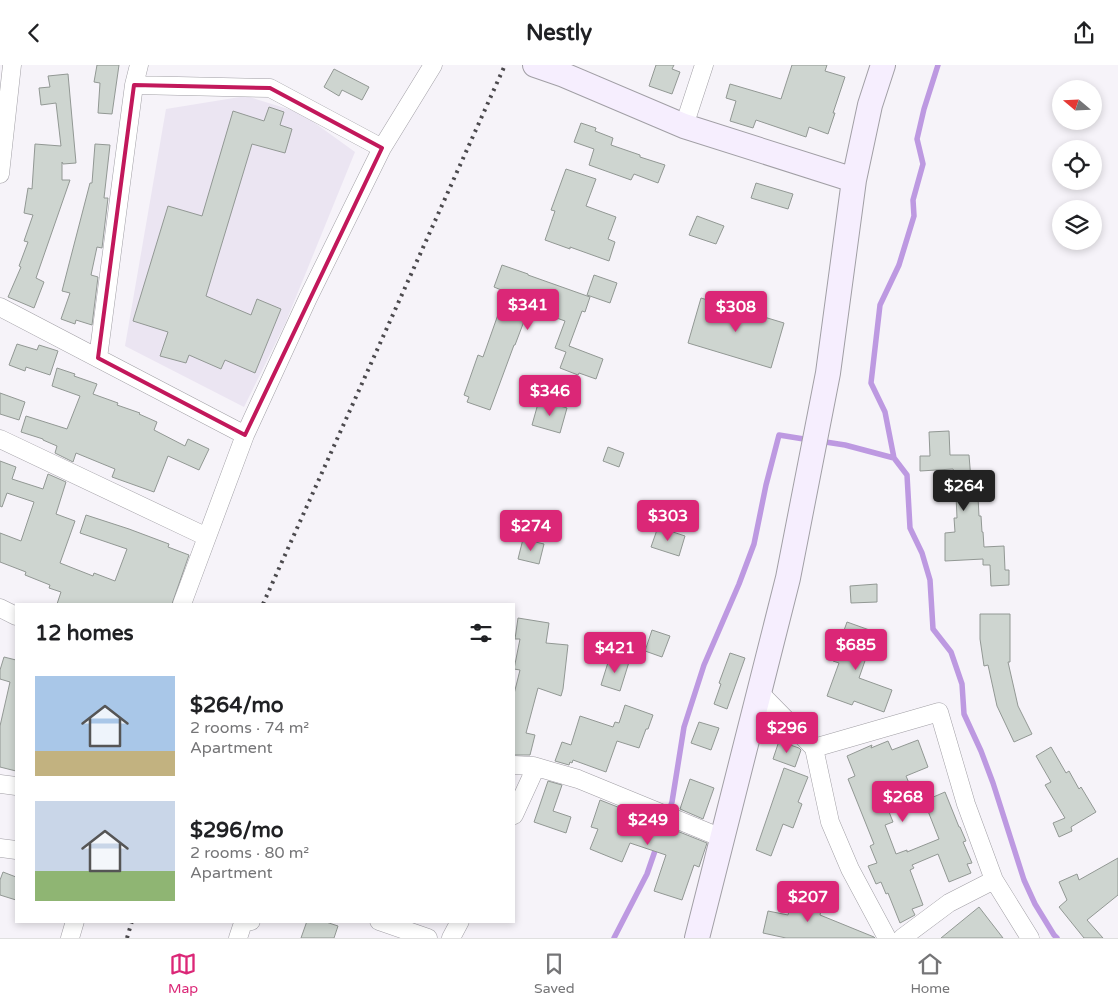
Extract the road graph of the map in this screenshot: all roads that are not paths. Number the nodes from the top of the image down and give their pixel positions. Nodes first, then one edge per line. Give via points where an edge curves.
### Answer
1 (12, 65) edge
2 (139, 65) edge
3 (433, 65) edge
4 (535, 65) edge
5 (704, 65) edge
6 (883, 65) edge
7 (566, 70) edge
8 (134, 85) junction
9 (684, 126) junction
10 (382, 148) junction
11 (0, 174) edge
12 (854, 179) junction
13 (0, 307) edge
14 (98, 358) junction
15 (245, 435) junction
16 (0, 439) edge
17 (207, 537) junction
18 (182, 603) edge
19 (0, 608) edge
20 (15, 616) edge
21 (759, 692) junction
22 (814, 748) junction
23 (515, 765) edge
24 (536, 767) junction
25 (0, 784) edge
26 (15, 786) edge
27 (515, 813) edge
28 (722, 838) junction
29 (0, 848) edge
30 (15, 850) edge
31 (994, 880) junction
32 (74, 923) edge
33 (243, 923) edge
34 (385, 923) edge
35 (459, 923) edge
36 (70, 938) edge
37 (238, 938) edge
38 (428, 938) edge
39 (451, 938) edge
40 (697, 938) edge
41 (887, 938) edge
42 (902, 938) edge
43 (1030, 938) edge

1 - 11 street
2 - 8 street
3 - 10 street
4 - 7 street
5 - 9 street
6 - 12 street via 870,105
7 - 9 street
8 - 10 street via 270,88
8 - 14 street
9 - 12 street
10 - 15 street
12 - 21 street via 828,373 788,578
13 - 14 street
14 - 15 street
15 - 17 street
16 - 17 street
17 - 18 street
19 - 20 street
21 - 22 street
21 - 28 street
22 - 31 street via 939,712 966,804
22 - 41 street via 830,822 850,869
23 - 24 street
24 - 27 street
24 - 28 street via 578,779
25 - 26 street
28 - 40 street
29 - 30 street
31 - 42 street via 948,903
31 - 43 street
32 - 36 street
33 - 37 street
34 - 38 street
35 - 39 street

